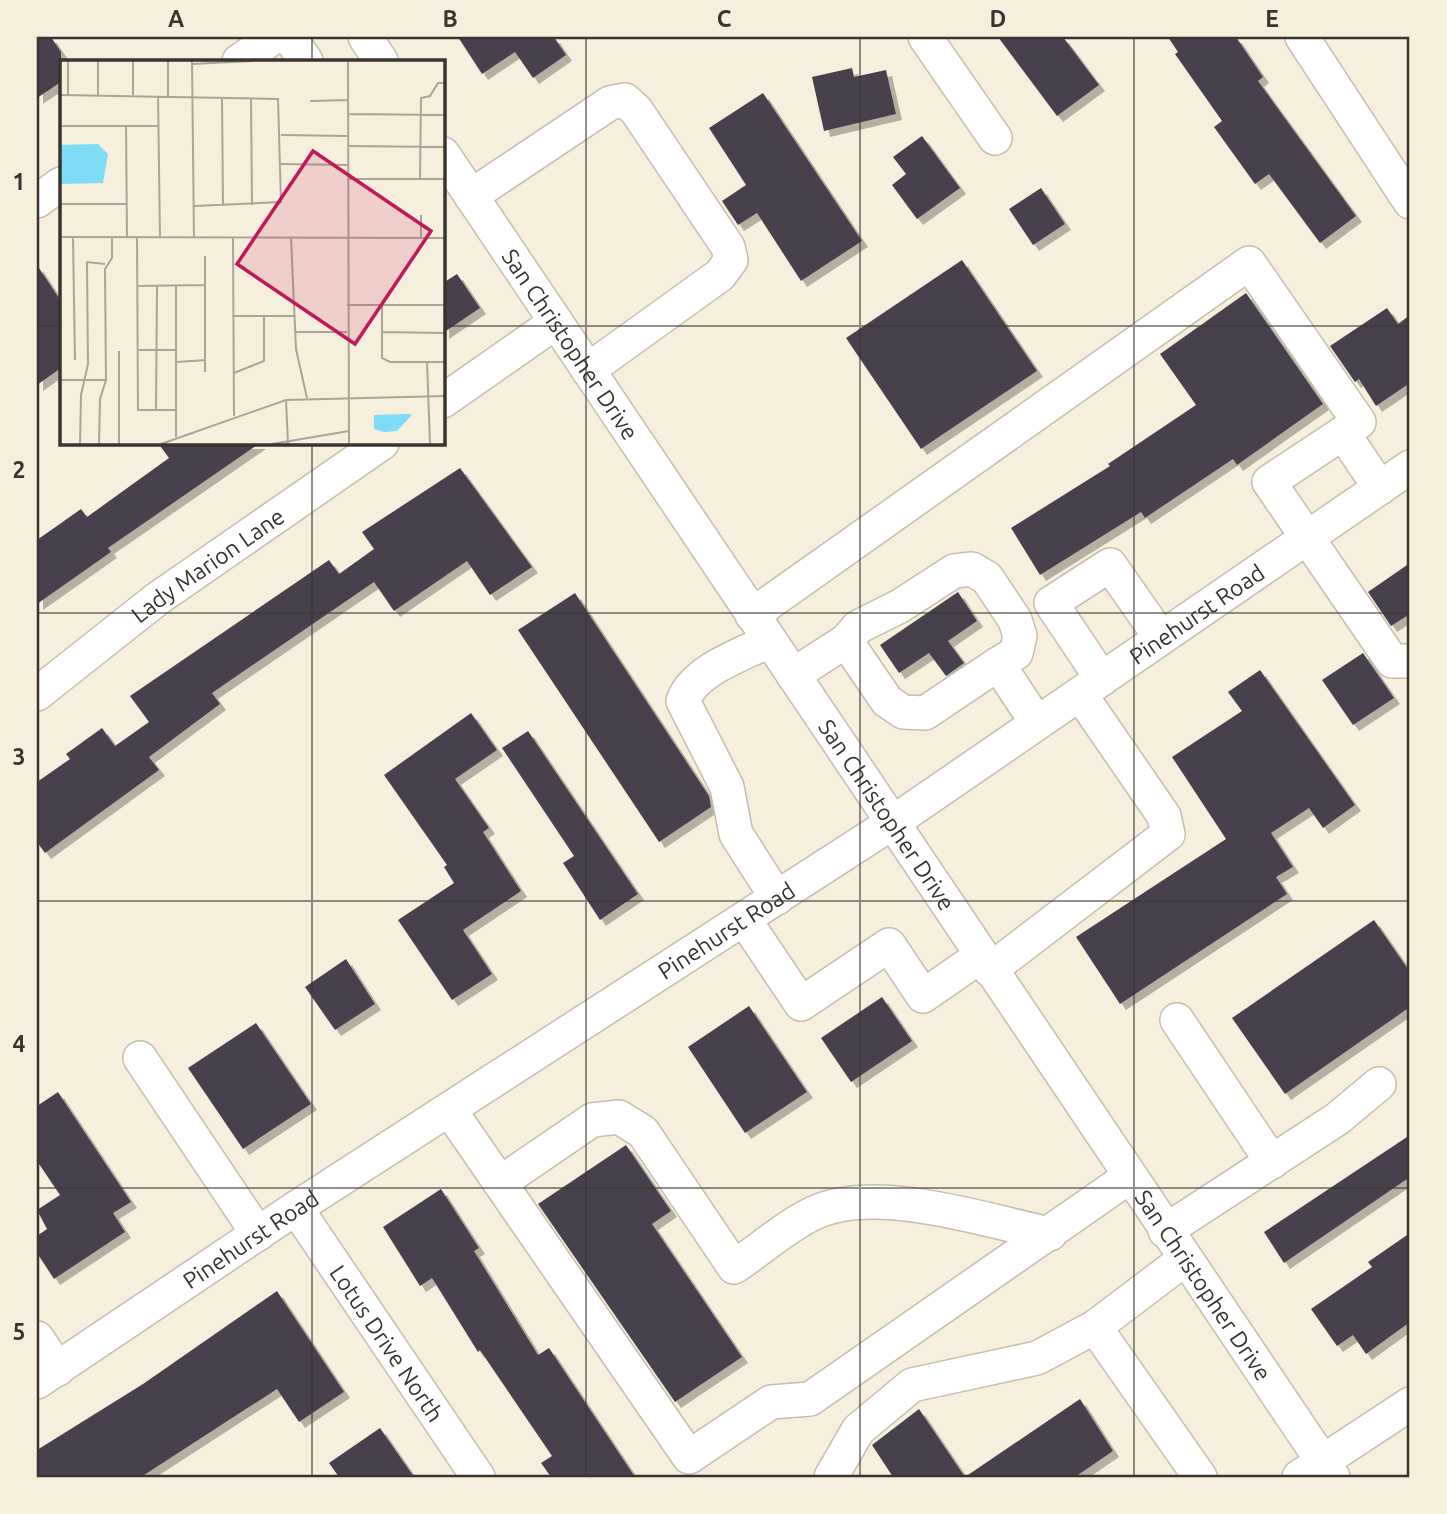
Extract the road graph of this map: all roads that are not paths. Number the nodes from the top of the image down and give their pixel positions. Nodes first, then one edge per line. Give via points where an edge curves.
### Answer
1 (274, 37) edge
2 (289, 37) edge
3 (365, 37) edge
4 (925, 37) edge
5 (1302, 37) edge
6 (240, 60) edge
7 (305, 60) edge
8 (380, 60) edge
9 (995, 138) dead end
10 (444, 156) edge
11 (60, 185) edge
12 (471, 196) junction
13 (37, 201) edge
14 (1410, 202) edge
15 (556, 322) junction
16 (587, 370) junction
17 (444, 400) edge
18 (1351, 427) junction
19 (381, 444) edge
20 (1410, 468) edge
21 (1380, 488) junction
22 (1306, 540) junction
23 (761, 628) junction
24 (1161, 639) junction
25 (846, 641) junction
26 (1410, 661) edge
27 (998, 664) junction
28 (793, 675) junction
29 (1091, 686) junction
30 (37, 694) edge
31 (1037, 723) junction
32 (892, 823) junction
33 (776, 898) junction
34 (744, 919) junction
35 (986, 963) junction
36 (1177, 1020) dead end
37 (141, 1058) dead end
38 (1379, 1084) dead end
39 (449, 1109) junction
40 (1272, 1162) junction
41 (1129, 1177) junction
42 (500, 1183) junction
43 (296, 1208) junction
44 (1165, 1231) junction
45 (258, 1234) junction
46 (1050, 1234) junction
47 (1185, 1259) junction
48 (1095, 1327) junction
49 (37, 1338) edge
50 (47, 1375) edge
51 (1410, 1404) edge
52 (1318, 1472) edge
53 (478, 1477) edge
54 (831, 1477) edge
55 (1200, 1477) edge

1 - 6 street
2 - 7 street
3 - 8 street
4 - 9 street
5 - 14 street
10 - 12 street, San Christopher Drive
11 - 13 street
12 - 15 street, San Christopher Drive
12 - 16 street via 610,103 625,100 728,247 731,260 719,275
15 - 16 street, San Christopher Drive
15 - 17 street
16 - 23 street, San Christopher Drive
18 - 21 street
18 - 22 street via 1269,482
18 - 23 street via 1249,263
19 - 30 street, Lady Marion Lane via 157,599
20 - 21 street, Pinehurst Road
21 - 22 street, Pinehurst Road
22 - 24 street, Pinehurst Road
22 - 26 street via 1392,661
23 - 28 street, San Christopher Drive
23 - 33 street via 687,688 683,701 727,787 736,834
24 - 29 street, Pinehurst Road
24 - 29 street via 1110,565 1051,603
25 - 27 street via 887,701 903,712 925,713
25 - 27 street via 858,627 954,570 972,569 987,578 1015,620 1020,636 1016,653
25 - 28 street
27 - 31 street
28 - 32 street, San Christopher Drive
29 - 31 street, Pinehurst Road
29 - 35 street via 1164,816 1168,834
31 - 32 street, Pinehurst Road
32 - 33 street, Pinehurst Road
32 - 35 street, San Christopher Drive
33 - 34 street, Pinehurst Road
34 - 35 street via 800,1004 889,945 923,996
34 - 39 street, Pinehurst Road
35 - 41 street, San Christopher Drive
36 - 40 street
37 - 45 street
38 - 40 street via 1337,1119
39 - 42 street
39 - 43 street, Pinehurst Road
40 - 44 street
41 - 44 street, San Christopher Drive
41 - 46 street
42 - 46 street via 593,1120 619,1117 643,1132 734,1267 814,1213 851,1202 889,1200
42 - 46 street via 689,1457 771,1402 810,1399
43 - 45 street, Pinehurst Road
43 - 53 street, Lotus Drive North
44 - 47 street, San Christopher Drive
45 - 50 street, Pinehurst Road
47 - 48 street
47 - 52 street, San Christopher Drive
48 - 54 street via 1037,1358 912,1385 858,1430
48 - 55 street
49 - 50 street
51 - 52 street

